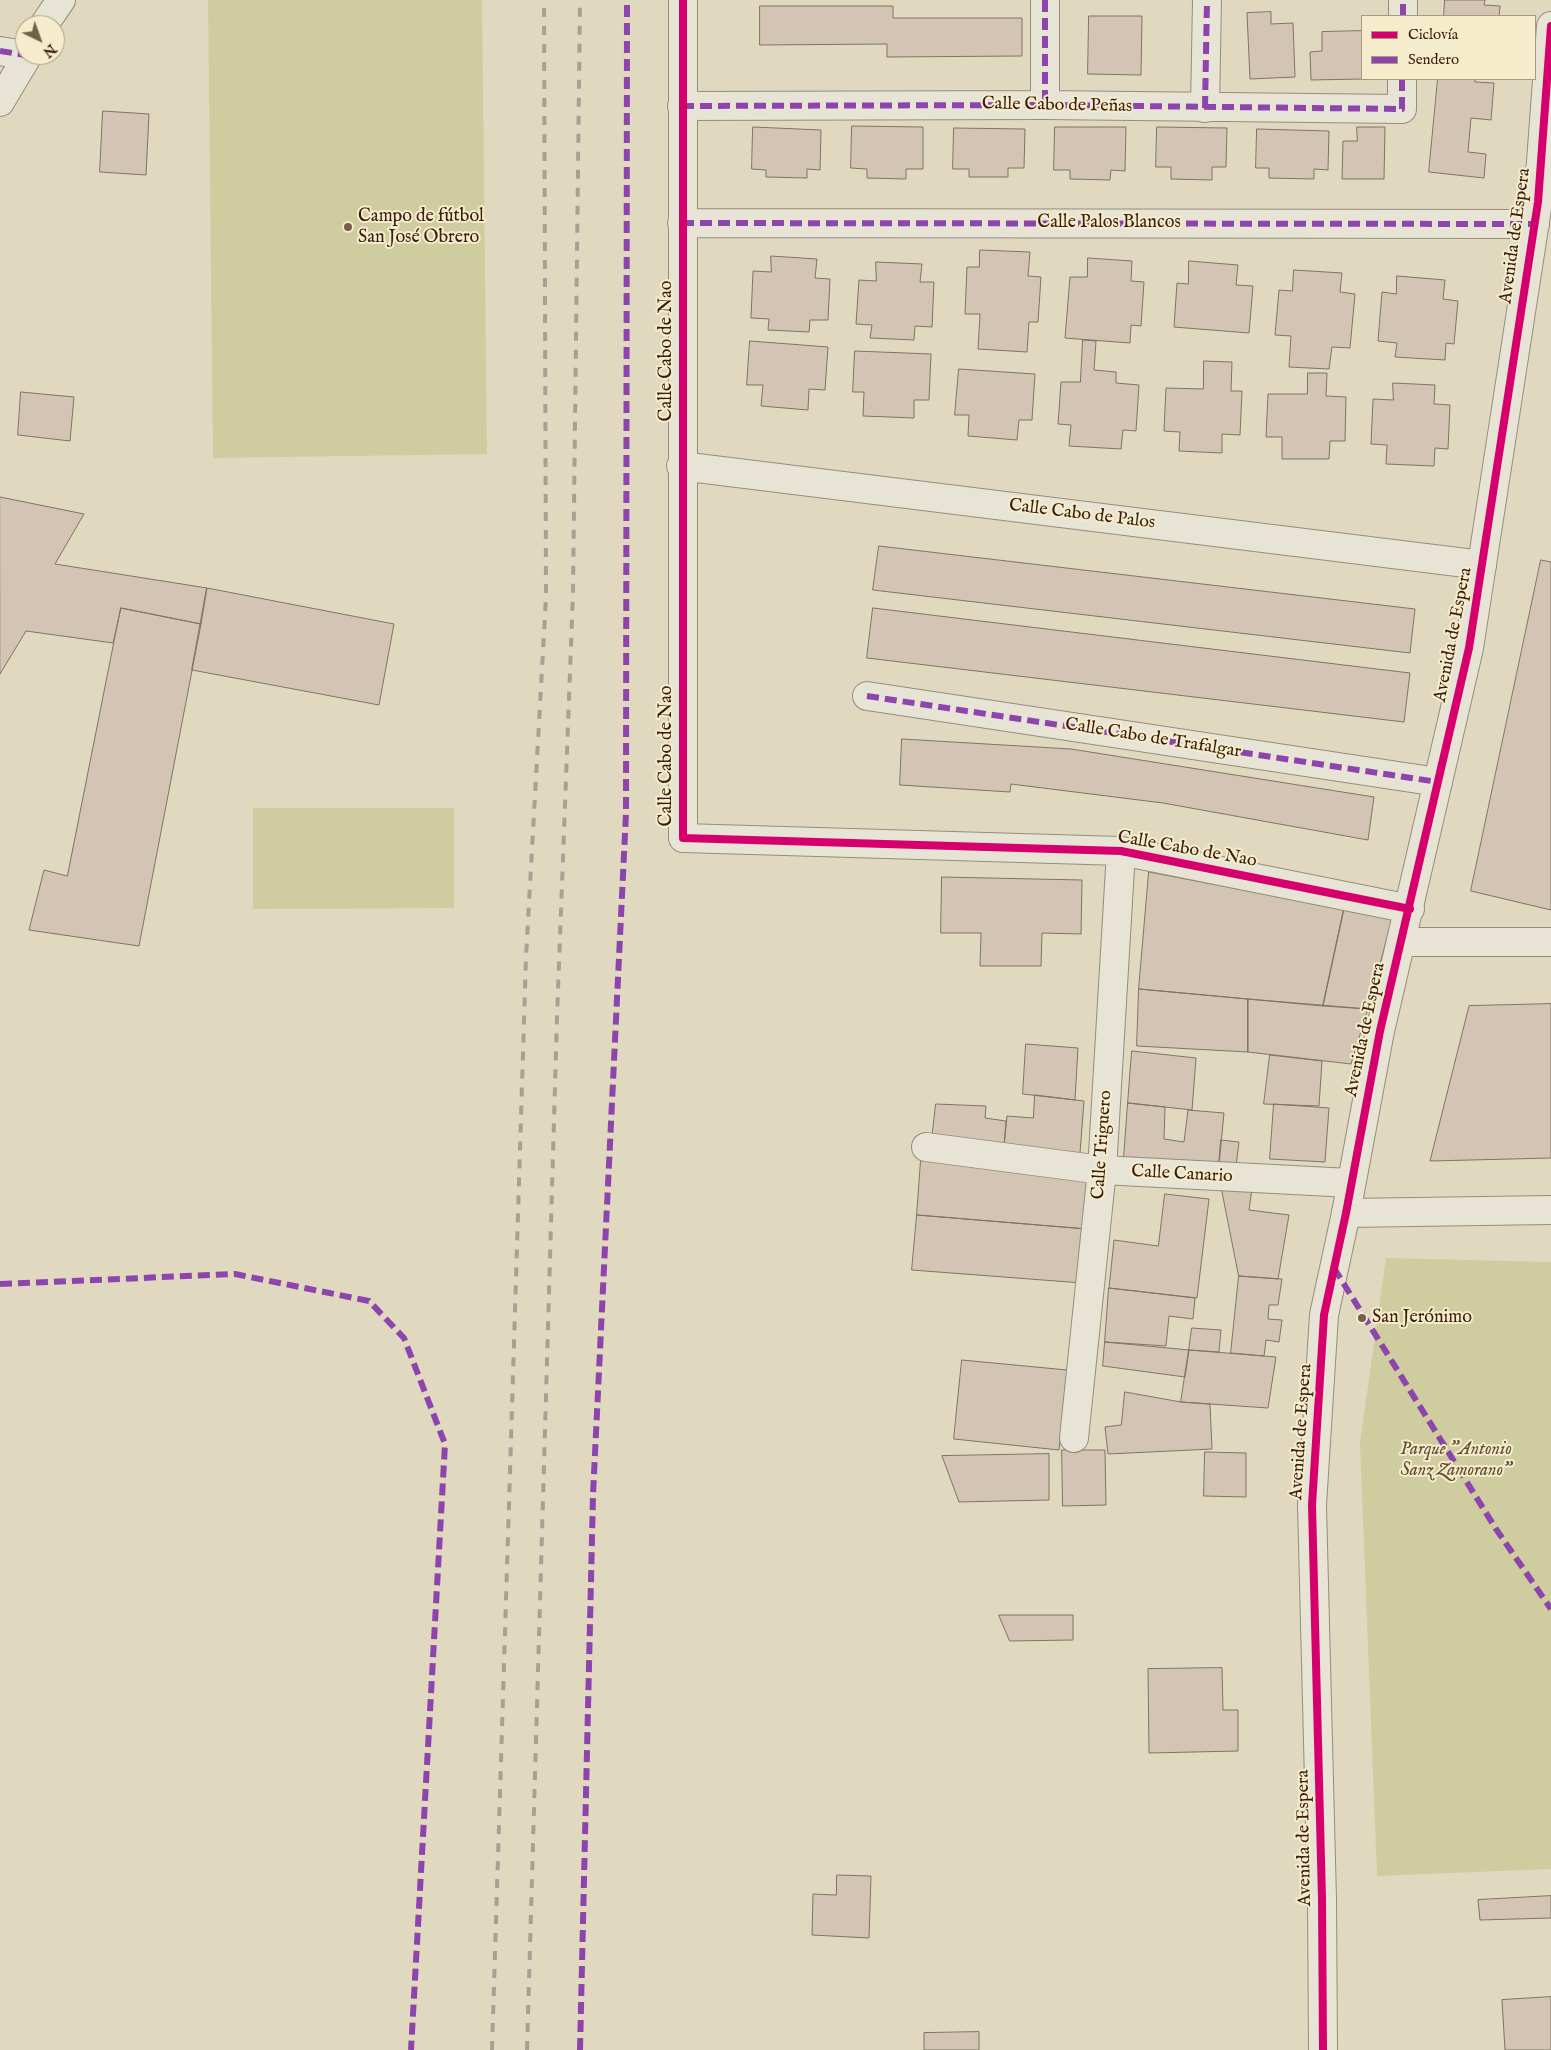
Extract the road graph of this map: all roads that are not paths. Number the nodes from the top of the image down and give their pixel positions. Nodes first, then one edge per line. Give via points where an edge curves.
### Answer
1 (61, 0) edge
2 (683, 0) edge
3 (1045, 0) edge
4 (1208, 0) edge
5 (1403, 0) edge
6 (51, 15) edge
7 (1403, 15) edge
8 (1551, 26) edge
9 (0, 51) edge
10 (15, 53) edge
11 (21, 65) edge
12 (1402, 80) edge
13 (0, 102) edge
14 (1045, 105) junction
15 (682, 106) junction
16 (1205, 108) junction
17 (682, 223) junction
18 (1535, 224) junction
19 (681, 466) junction
20 (1482, 565) junction
21 (867, 696) dead end
22 (1438, 782) junction
23 (1122, 851) junction
24 (1410, 909) junction
25 (1401, 942) junction
26 (1551, 942) edge
27 (926, 1146) dead end
28 (1102, 1170) junction
29 (1350, 1183) junction
30 (1551, 1210) edge
31 (1346, 1213) junction
32 (1074, 1438) dead end
33 (1323, 2050) edge

1 - 6 street
2 - 15 street, Calle Cabo de Nao
3 - 14 street
4 - 16 street
5 - 7 street
8 - 18 street, Avenida de Espera
9 - 10 street
11 - 13 street
12 - 16 street, Calle Cabo de Peñas via 1402,108
14 - 15 street, Calle Cabo de Peñas
14 - 16 street, Calle Cabo de Peñas
15 - 17 street, Calle Cabo de Nao
17 - 18 street, Calle Palos Blancos
17 - 19 street, Calle Cabo de Nao
18 - 20 street, Avenida de Espera
19 - 20 street, Calle Cabo de Palos
19 - 23 street, Calle Cabo de Nao via 683,838
20 - 22 street, Avenida de Espera via 1469,648
21 - 22 street, Calle Cabo de Trafalgar
22 - 24 street, Avenida de Espera
23 - 24 street, Calle Cabo de Nao
23 - 28 street, Calle Triguero
24 - 25 street, Avenida de Espera
25 - 26 street
25 - 29 street, Avenida de Espera
27 - 28 street, Calle Canario
28 - 29 street, Calle Canario
28 - 32 street, Calle Triguero
29 - 31 street, Avenida de Espera
30 - 31 street
31 - 33 street, Avenida de Espera via 1324,1315 1312,1505

